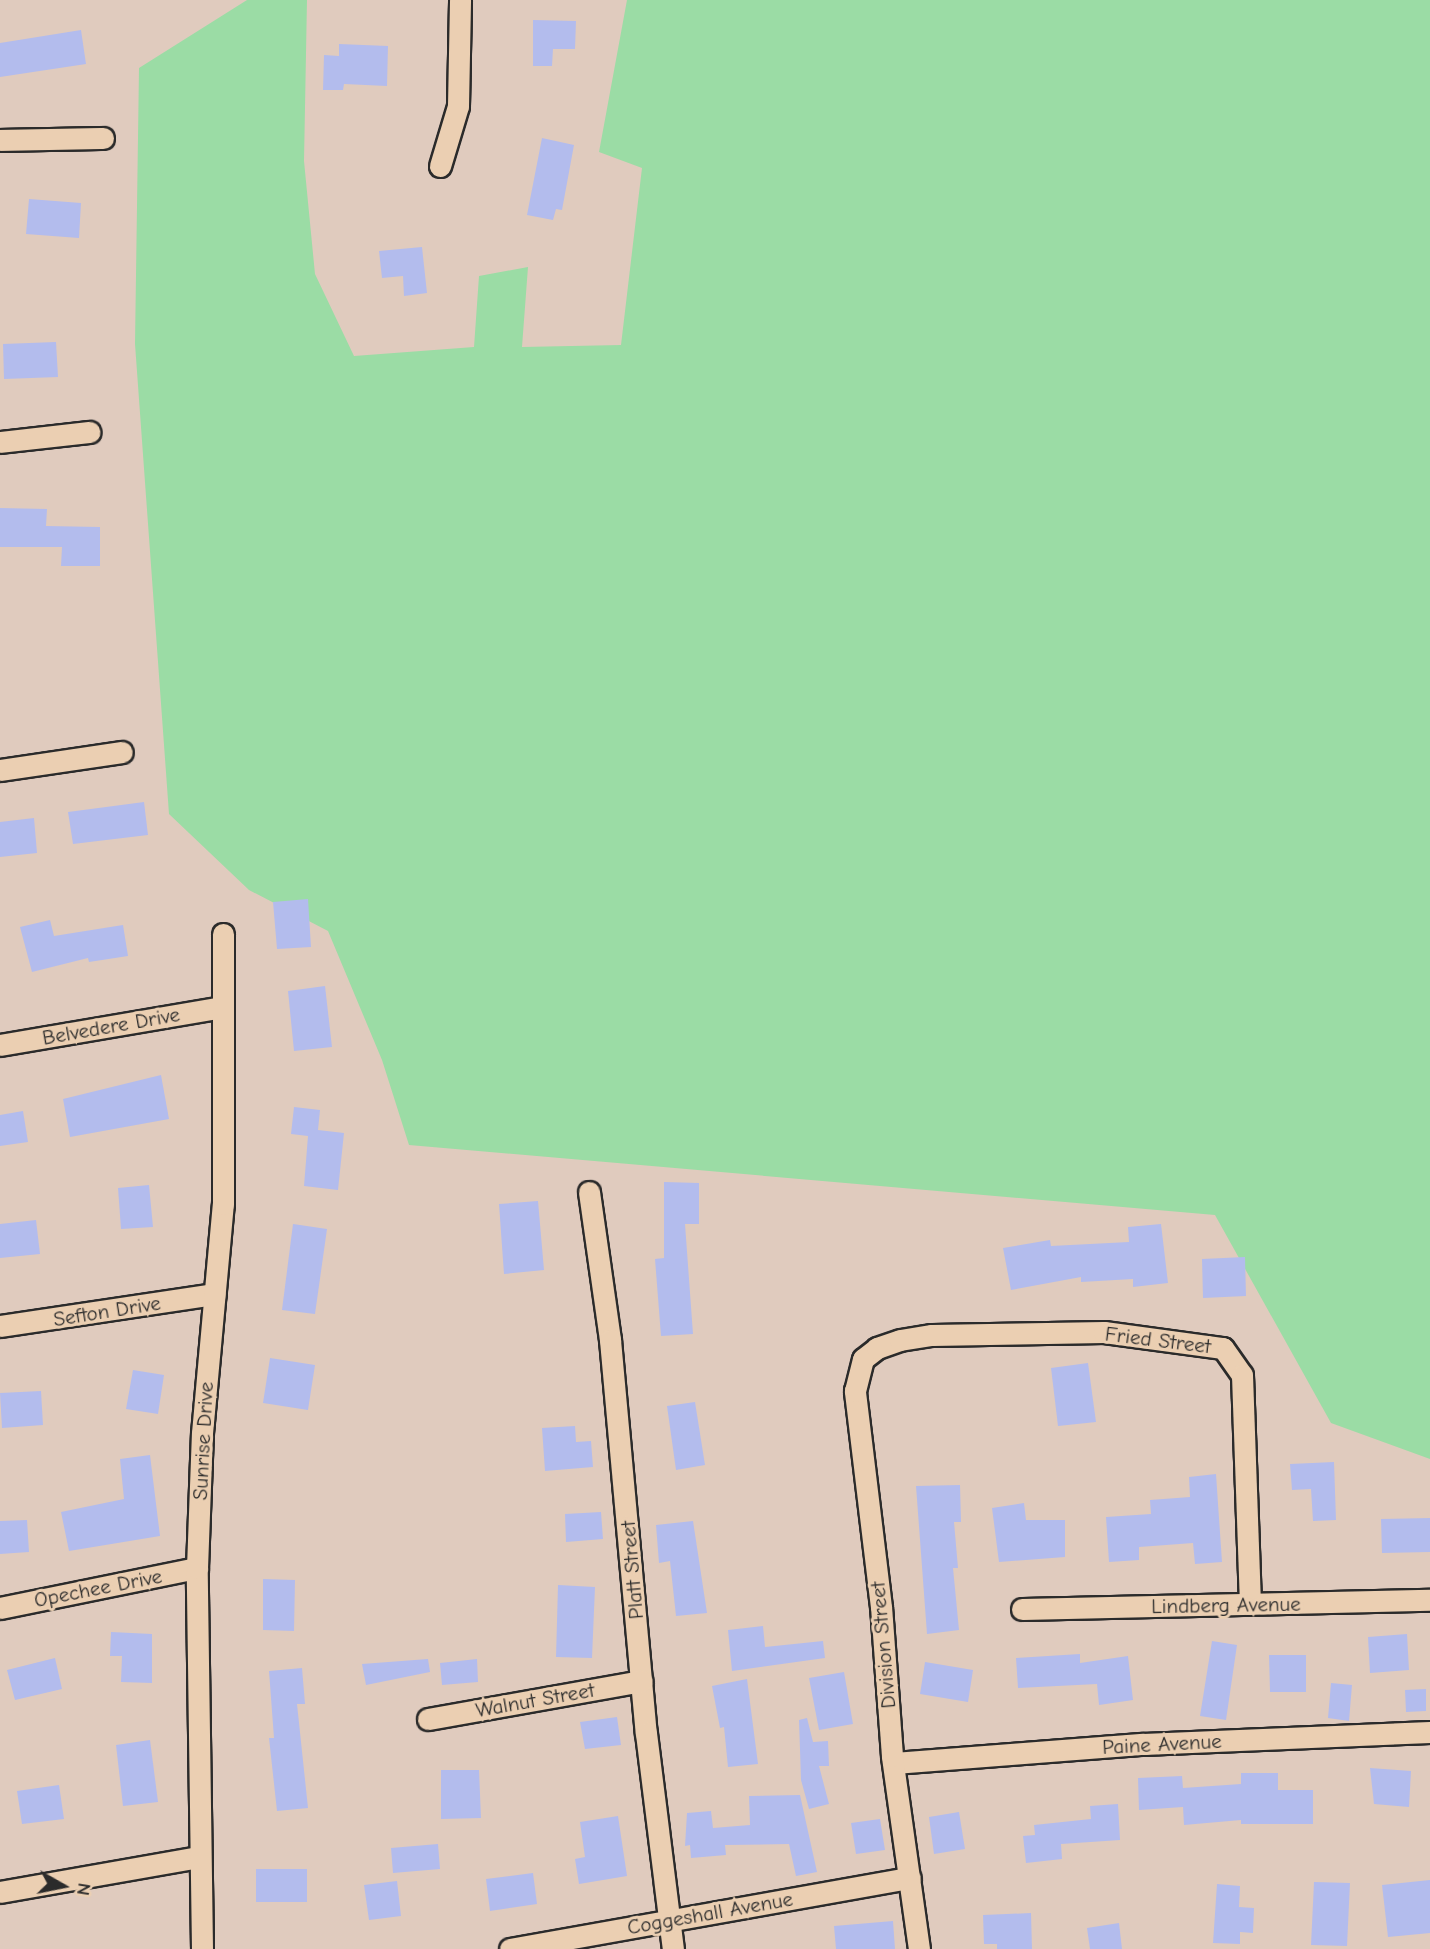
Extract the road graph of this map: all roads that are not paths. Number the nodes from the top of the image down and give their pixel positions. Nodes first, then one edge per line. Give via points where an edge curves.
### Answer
1 (460, 0) edge
2 (103, 138) dead end
3 (0, 140) edge
4 (440, 166) dead end
5 (89, 432) dead end
6 (0, 442) edge
7 (122, 752) dead end
8 (0, 771) edge
9 (223, 934) dead end
10 (222, 1007) junction
11 (0, 1045) edge
12 (589, 1192) dead end
13 (215, 1294) junction
14 (0, 1326) edge
15 (877, 1350) joint
16 (197, 1568) junction
17 (1430, 1600) edge
18 (1250, 1604) junction
19 (0, 1608) edge
20 (1022, 1609) dead end
21 (642, 1681) junction
22 (428, 1719) dead end
23 (1430, 1732) edge
24 (894, 1763) junction
25 (199, 1857) junction
26 (911, 1878) junction
27 (0, 1892) edge
28 (671, 1920) junction
29 (202, 1949) edge
30 (510, 1949) edge
31 (673, 1949) edge
32 (919, 1949) edge

1 - 4 street via 458,106
2 - 3 street
5 - 6 street
7 - 8 street
9 - 10 street, Sunrise Drive
10 - 11 street, Belvedere Drive
10 - 13 street, Sunrise Drive via 223,1192
12 - 21 street, Platt Street via 610,1340
13 - 14 street, Sefton Drive
13 - 16 street, Sunrise Drive via 202,1433
15 - 18 street, Fried Street via 900,1340 932,1335 1104,1332 1223,1348 1242,1375
15 - 24 street, Division Street via 863,1359 855,1391
16 - 19 street, Opechee Drive
16 - 25 street, Sunrise Drive
17 - 18 street, Lindberg Avenue
18 - 20 street, Lindberg Avenue
21 - 22 street, Walnut Street
21 - 28 street, Platt Street
23 - 24 street, Paine Avenue via 1143,1744
24 - 26 street, Division Street
25 - 27 street
25 - 29 street, Sunrise Drive
26 - 28 street, Coggeshall Avenue
26 - 32 street, Division Street
28 - 30 street, Coggeshall Avenue
28 - 31 street, Platt Street

